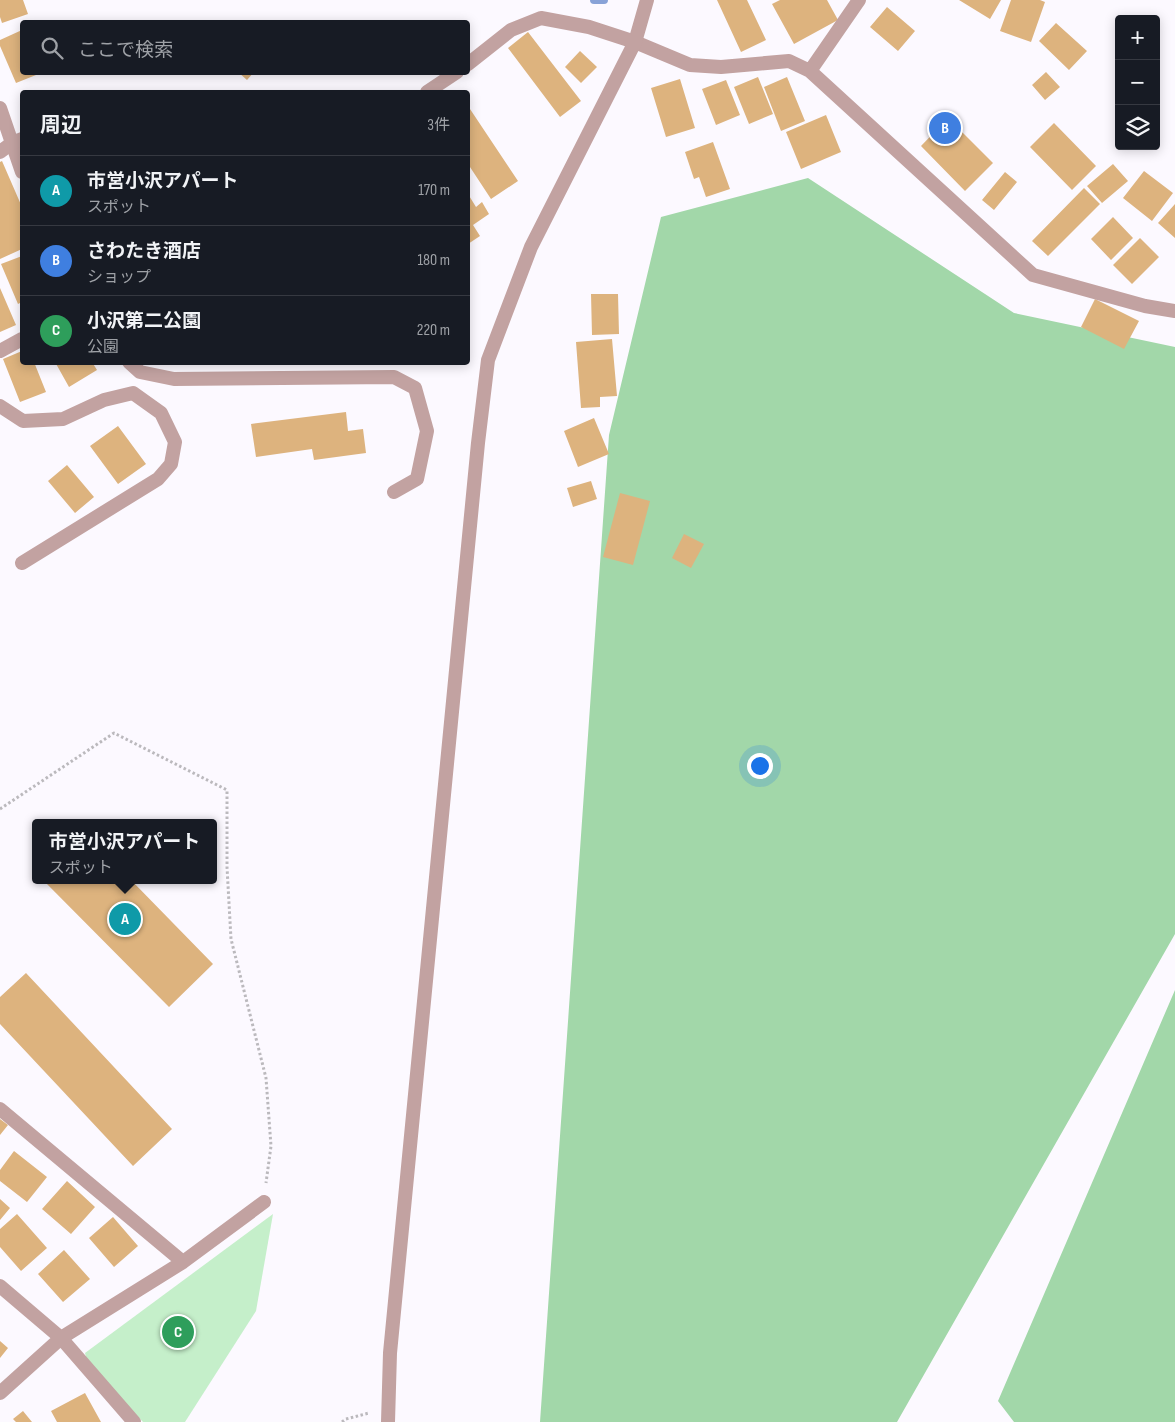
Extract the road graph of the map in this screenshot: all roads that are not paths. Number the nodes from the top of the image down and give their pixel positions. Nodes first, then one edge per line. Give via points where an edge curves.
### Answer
1 (647, 0) edge
2 (859, 0) edge
3 (635, 42) junction
4 (470, 62) edge
5 (810, 70) junction
6 (452, 75) edge
7 (430, 90) edge
8 (0, 108) edge
9 (17, 141) edge
10 (0, 152) edge
11 (20, 160) edge
12 (1173, 307) edge
13 (20, 340) edge
14 (0, 352) edge
15 (132, 365) edge
16 (0, 406) edge
17 (394, 492) dead end
18 (22, 563) dead end
19 (0, 1109) edge
20 (264, 1202) road end
21 (183, 1262) junction
22 (0, 1286) edge
23 (61, 1338) junction
24 (0, 1393) edge
25 (134, 1422) edge
26 (388, 1422) edge

1 - 3 street
2 - 5 street
3 - 4 street via 589,27 541,18 511,30
3 - 5 street via 690,65 721,67 789,61
3 - 26 street via 531,247 488,360 390,1353
5 - 12 street via 1034,275 1145,306
6 - 7 street
8 - 9 street
9 - 10 street
9 - 11 street
13 - 14 street
15 - 17 street via 140,372 174,379 394,377 415,388 427,431 417,479
16 - 18 street via 23,420 63,419 104,400 133,392 161,413 175,442 171,464 158,479
19 - 21 street
20 - 21 street
21 - 23 street
22 - 23 street
23 - 24 street
23 - 25 street

